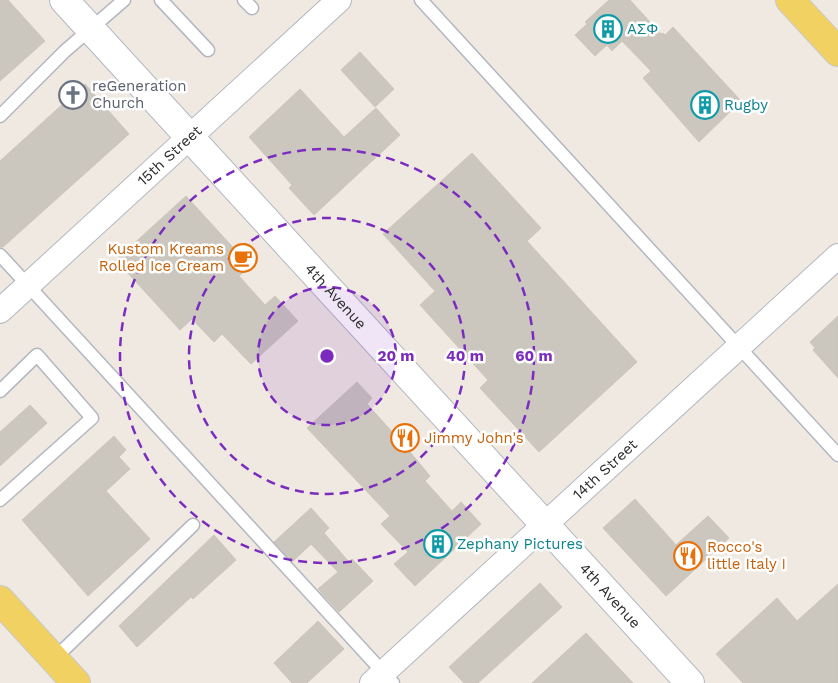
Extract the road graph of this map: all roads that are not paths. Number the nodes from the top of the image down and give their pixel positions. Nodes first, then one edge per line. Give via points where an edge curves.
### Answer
1 (64, 0) edge
2 (124, 0) edge
3 (161, 0) edge
4 (339, 0) edge
5 (421, 0) edge
6 (790, 0) edge
7 (90, 30) junction
8 (208, 50) dead end
9 (838, 52) edge
10 (0, 116) edge
11 (190, 137) junction
12 (0, 255) edge
13 (838, 256) edge
14 (27, 286) junction
15 (0, 311) edge
16 (739, 347) junction
17 (0, 391) edge
18 (838, 455) edge
19 (0, 500) edge
20 (193, 525) dead end
21 (544, 525) junction
22 (0, 600) edge
23 (54, 659) junction
24 (383, 680) edge
25 (76, 683) edge
26 (690, 683) edge

1 - 7 street, 4th Avenue
2 - 7 lane
3 - 8 lane
4 - 11 street, 15th Street
5 - 16 lane
6 - 9 main road
7 - 10 lane
7 - 11 street, 4th Avenue
11 - 14 street, 15th Street
11 - 21 street, 4th Avenue
12 - 14 lane
13 - 16 street, 14th Street
14 - 15 street, 15th Street
14 - 24 lane
16 - 18 lane
16 - 21 street, 14th Street
17 - 19 lane via 37,355 92,418
20 - 23 lane
21 - 24 street, 14th Street
21 - 26 street, 4th Avenue
22 - 23 main road
23 - 25 main road

